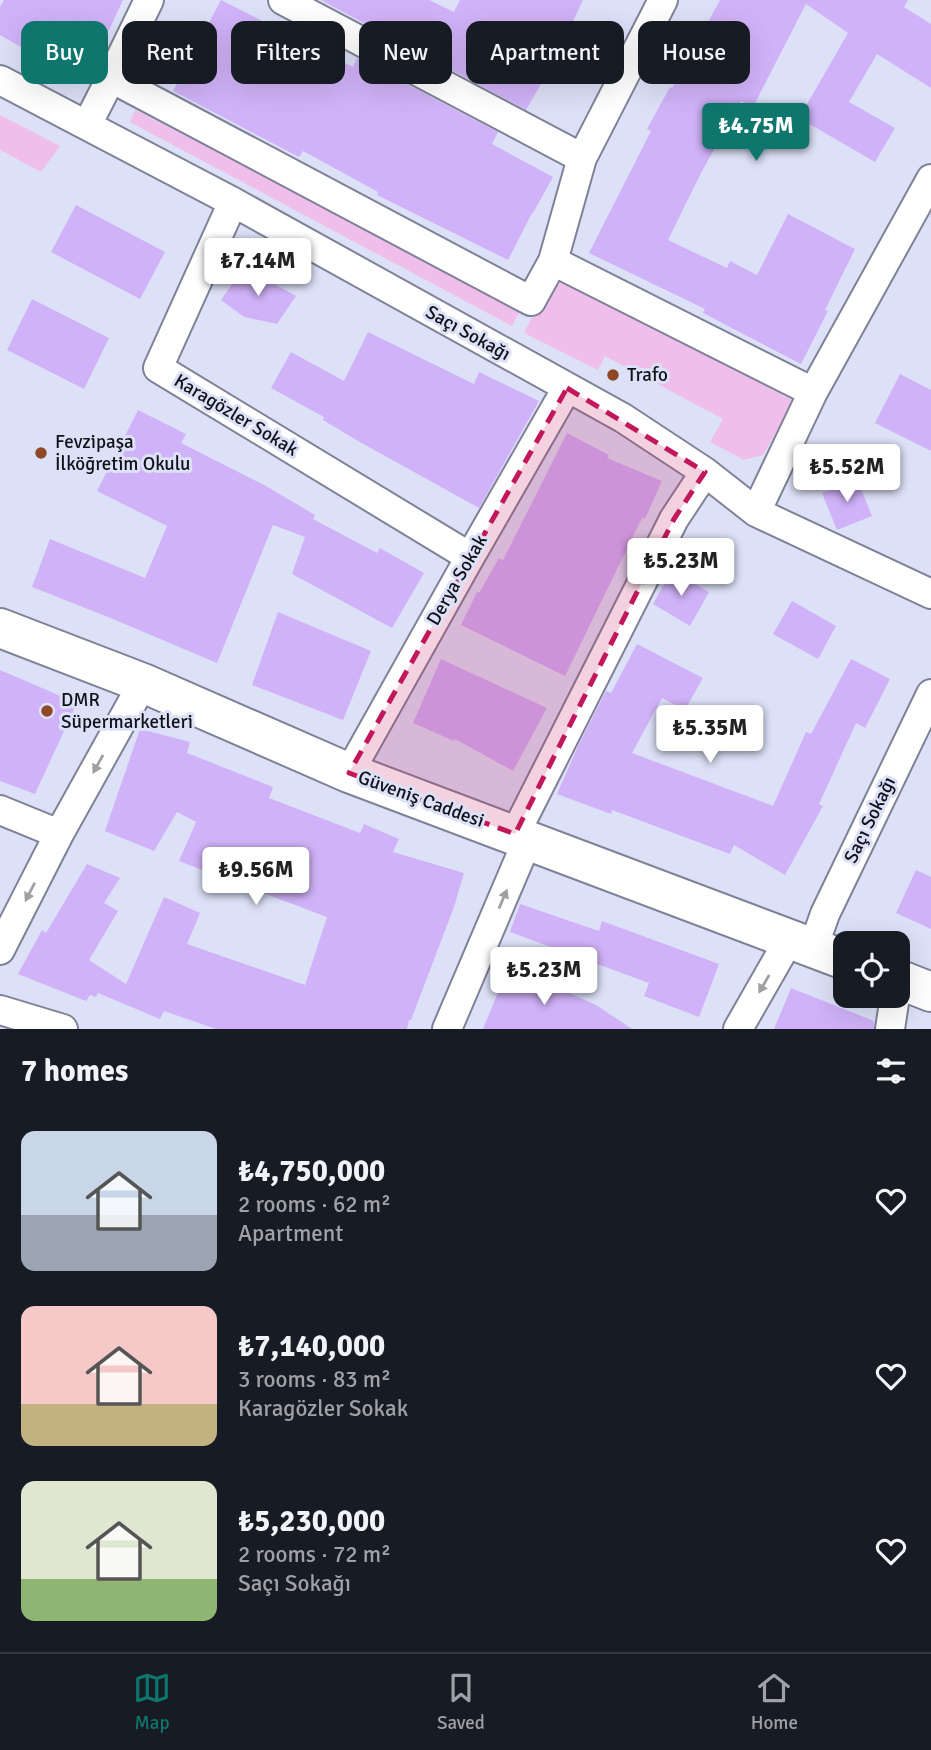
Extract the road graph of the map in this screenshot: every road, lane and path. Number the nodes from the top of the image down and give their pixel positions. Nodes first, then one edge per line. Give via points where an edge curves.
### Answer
1 (149, 0) edge
2 (283, 0) edge
3 (663, 0) edge
4 (111, 78) junction
5 (0, 80) edge
6 (87, 125) junction
7 (582, 158) junction
8 (931, 179) edge
9 (233, 202) junction
10 (553, 261) junction
11 (567, 388) junction
12 (813, 391) junction
13 (705, 472) junction
14 (756, 512) junction
15 (470, 557) junction
16 (931, 594) edge
17 (0, 628) edge
18 (143, 683) junction
19 (931, 694) edge
20 (349, 772) junction
21 (0, 810) edge
22 (59, 834) junction
23 (522, 836) junction
24 (816, 949) edge
25 (0, 950) edge
26 (910, 984) edge
27 (931, 992) edge
28 (893, 1008) edge
29 (0, 1010) edge
30 (63, 1029) edge
31 (447, 1029) edge
32 (738, 1029) edge
33 (890, 1029) edge

1 - 4 street
2 - 7 street
3 - 7 street
4 - 6 street
4 - 10 street via 531,301
5 - 6 street, Saçı Sokağı
6 - 9 street, Saçı Sokağı
7 - 10 street
8 - 12 street
9 - 11 street, Saçı Sokağı
9 - 15 street, Karagözler Sokak via 158,368
10 - 12 street
11 - 13 street, Saçı Sokağı
11 - 15 street, Derya Sokak
12 - 14 street
13 - 14 street, Saçı Sokağı
13 - 23 street via 674,519
14 - 16 street, Saçı Sokağı
15 - 20 street, Derya Sokak
17 - 18 street, Güveniş Caddesi
18 - 20 street, Güveniş Caddesi
18 -> 22 street
19 - 24 street, Saçı Sokağı via 825,914
20 - 23 street, Güveniş Caddesi
21 - 22 street
22 -> 25 street
23 - 24 street, Güveniş Caddesi
31 -> 23 street
24 -> 32 street, Saçı Sokağı
26 - 27 street
28 - 33 street
29 - 30 street

